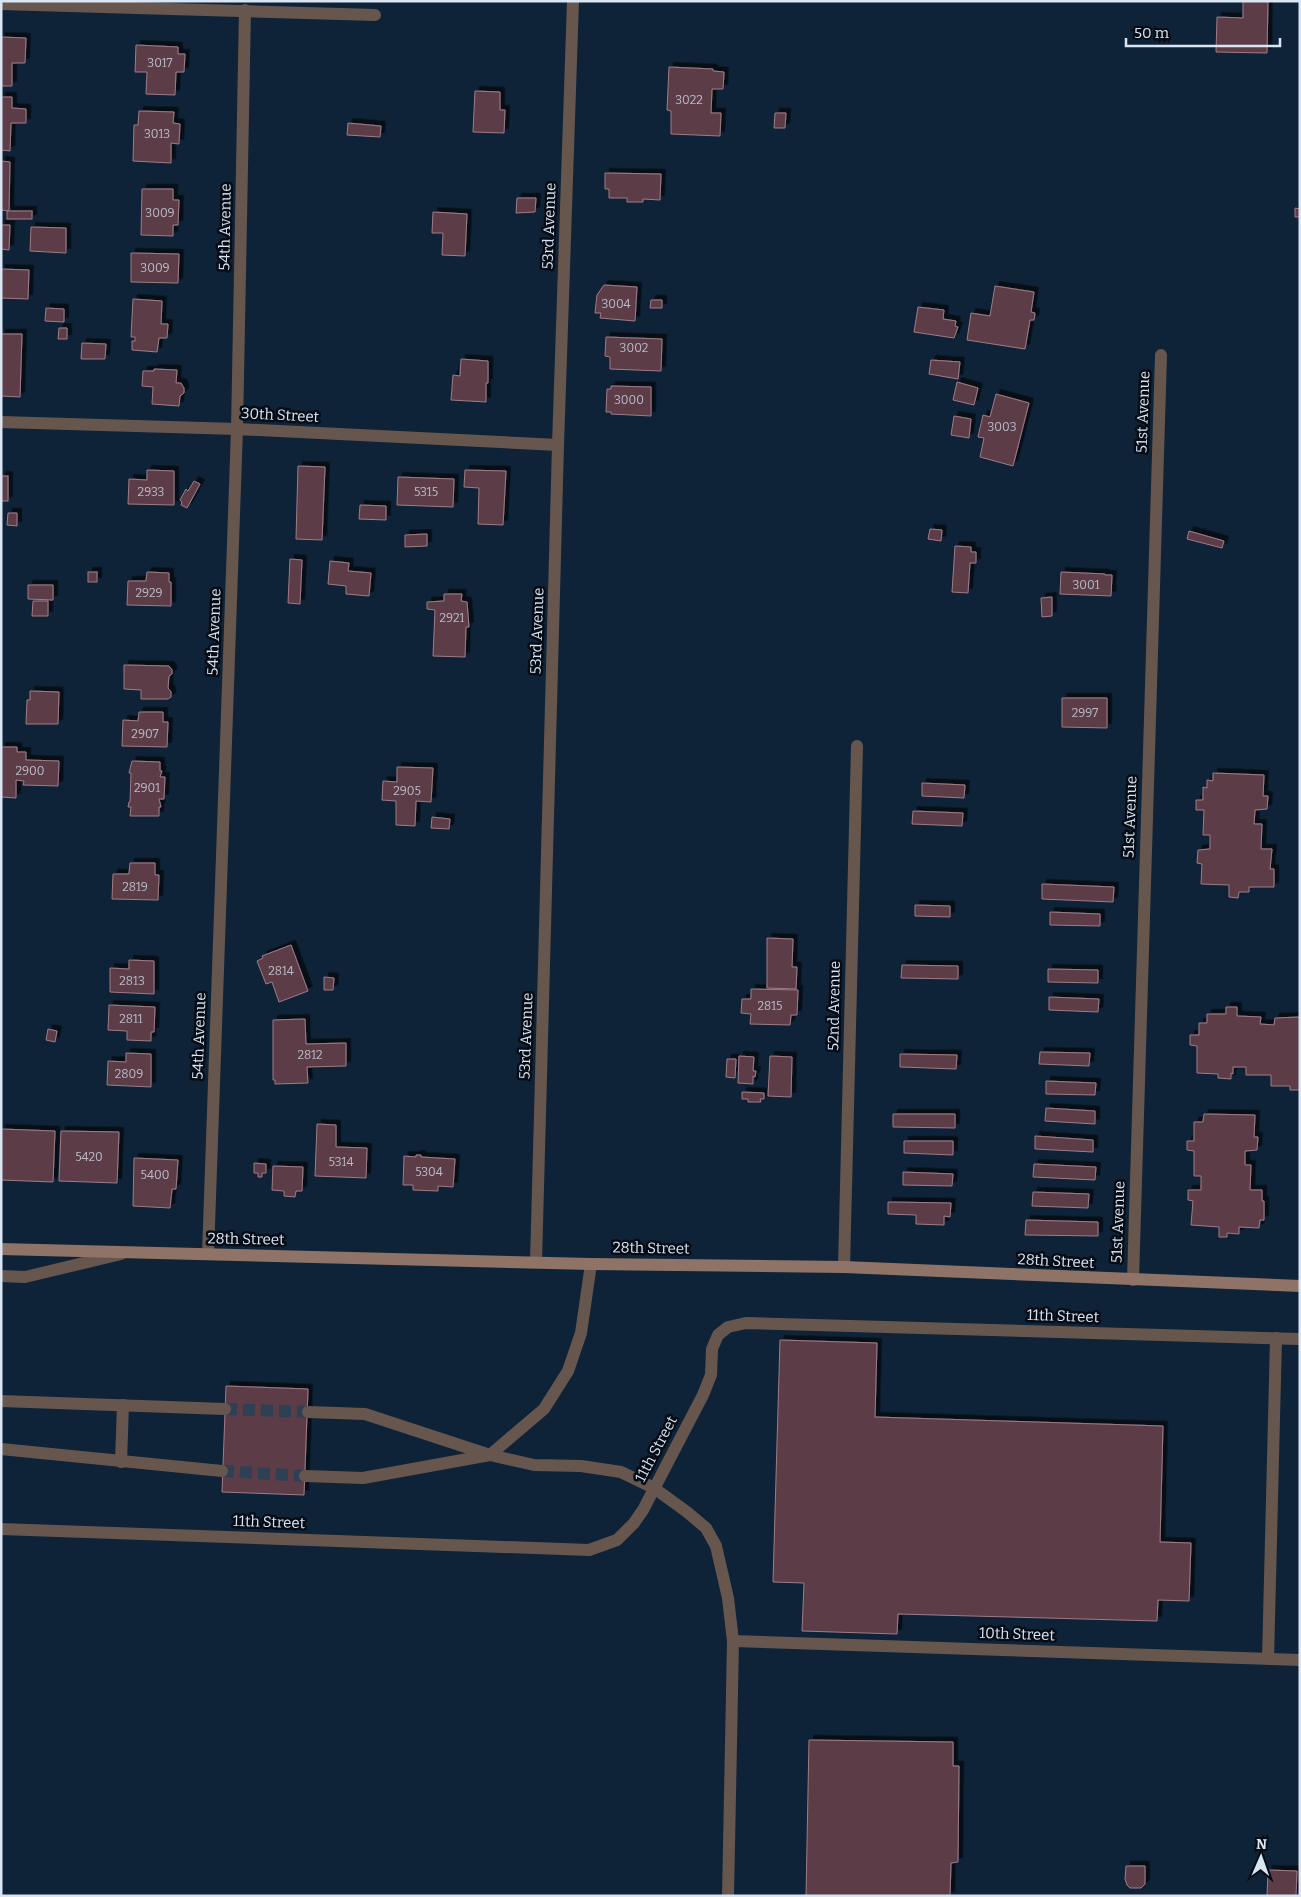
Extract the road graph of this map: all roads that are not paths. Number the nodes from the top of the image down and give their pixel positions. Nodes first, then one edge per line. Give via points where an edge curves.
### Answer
1 (573, 1) edge
2 (1, 4) edge
3 (245, 10) junction
4 (375, 15) dead end
5 (1161, 355) dead end
6 (1, 422) edge
7 (237, 429) junction
8 (558, 445) junction
9 (857, 746) dead end
10 (1, 1249) edge
11 (128, 1253) junction
12 (208, 1254) junction
13 (536, 1262) junction
14 (591, 1264) junction
15 (844, 1267) junction
16 (1, 1276) edge
17 (1133, 1280) junction
18 (1300, 1286) edge
19 (1276, 1338) junction
20 (1300, 1339) edge
21 (1, 1401) edge
22 (123, 1405) junction
23 (225, 1409) tunnel mouth
24 (308, 1412) tunnel mouth
25 (1, 1450) edge
26 (490, 1455) junction
27 (121, 1462) junction
28 (222, 1471) tunnel mouth
29 (305, 1476) tunnel mouth
30 (654, 1488) junction
31 (1, 1529) edge
32 (733, 1641) junction
33 (1268, 1659) junction
34 (1300, 1660) edge
35 (728, 1896) edge

1 - 8 street, 53rd Avenue
2 - 3 street
3 - 4 street
3 - 7 street, 54th Avenue
5 - 17 street, 51st Avenue
6 - 7 street, 30th Street
7 - 8 street, 30th Street
7 - 12 street, 54th Avenue
8 - 13 street, 53rd Avenue
9 - 15 street, 52nd Avenue
10 - 11 main road, 28th Street
11 - 12 main road, 28th Street
11 - 16 street via 25,1276
12 - 13 main road, 28th Street
13 - 14 main road, 28th Street
14 - 15 main road, 28th Street
14 - 26 street via 581,1333 568,1371 544,1409
15 - 17 main road, 28th Street
17 - 18 main road, 28th Street
19 - 20 street, 11th Street
19 - 30 street, 11th Street via 746,1323 728,1327 718,1335 712,1349 711,1375 703,1395
19 - 33 street
21 - 22 street
22 - 23 street
22 - 27 street
24 - 26 street via 365,1414
25 - 27 street
26 - 29 street via 363,1478
26 - 30 street via 534,1465 581,1466 621,1472
27 - 28 street
30 - 31 street, 11th Street via 634,1523 617,1540 589,1550
30 - 32 street via 706,1528 716,1546 728,1598
32 - 33 street, 10th Street
32 - 35 street
33 - 34 street, 10th Street

